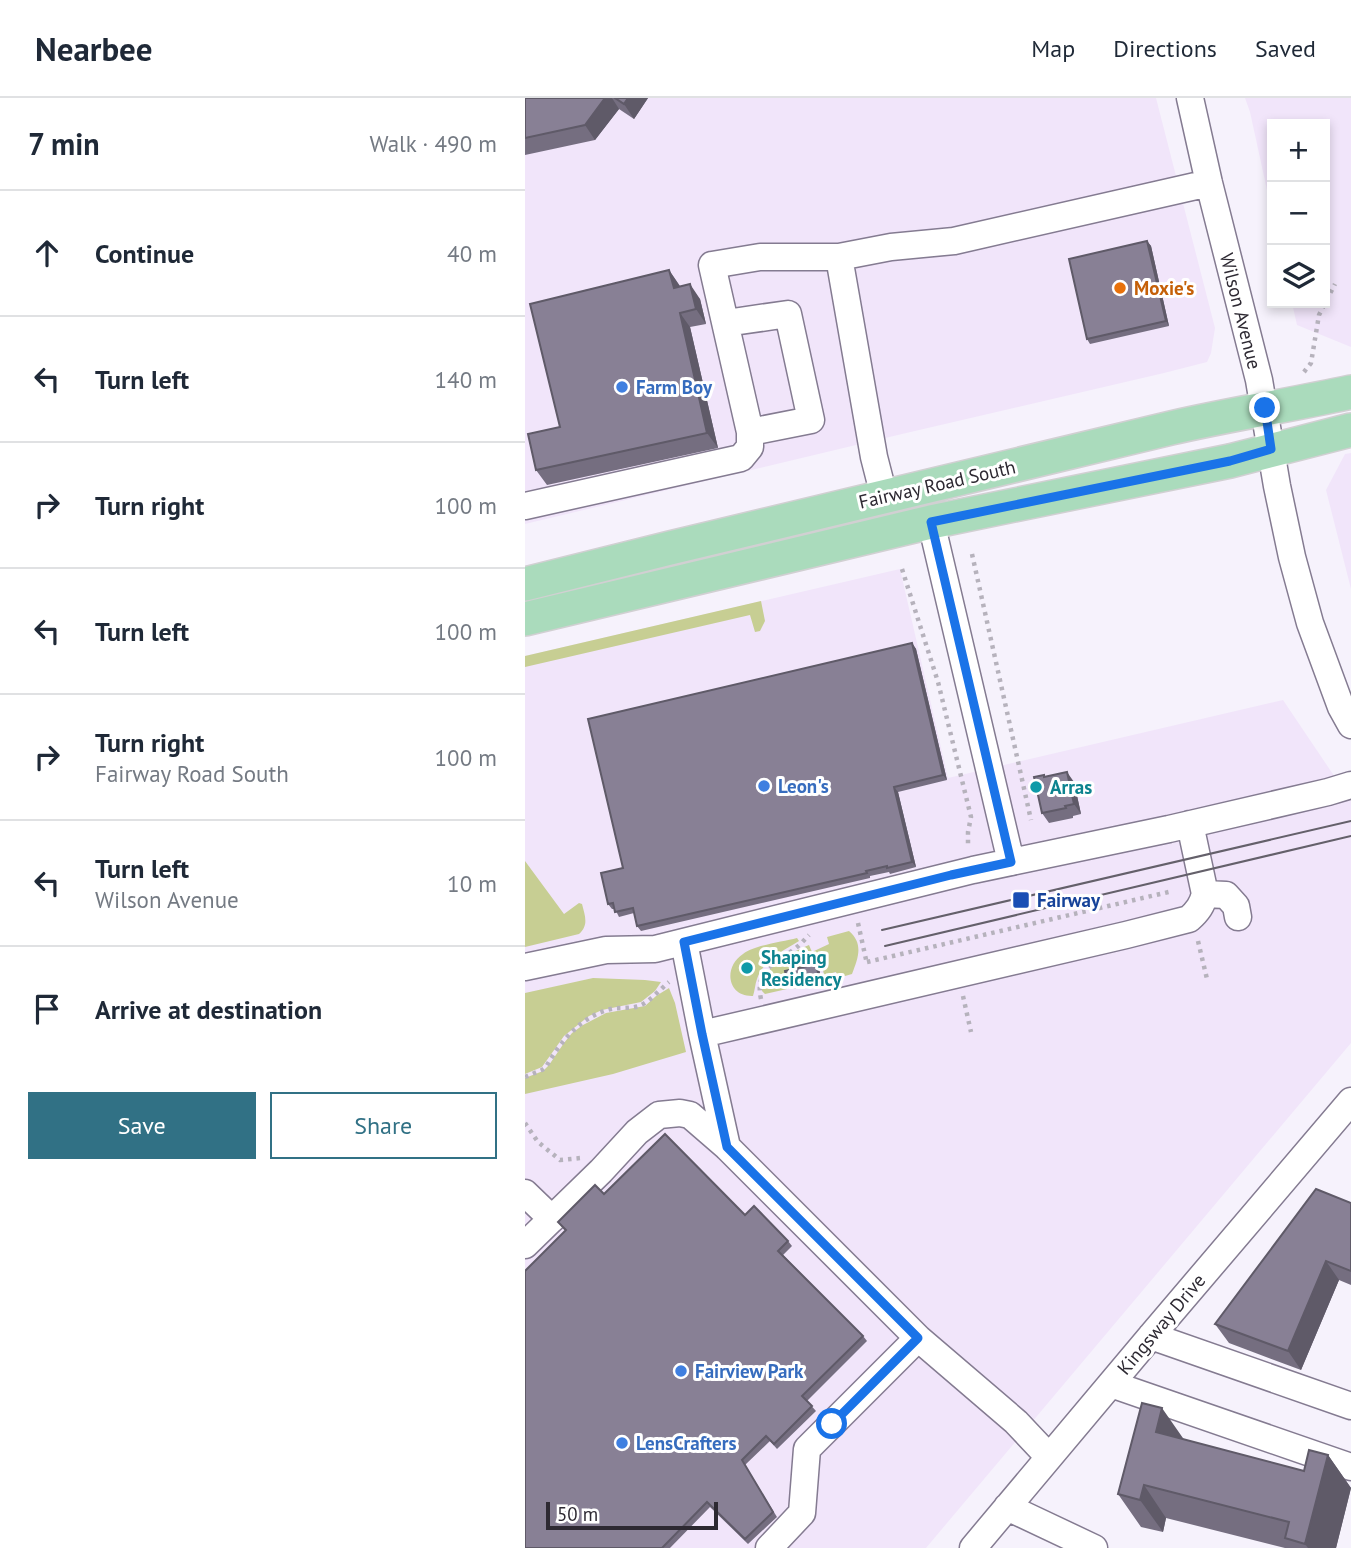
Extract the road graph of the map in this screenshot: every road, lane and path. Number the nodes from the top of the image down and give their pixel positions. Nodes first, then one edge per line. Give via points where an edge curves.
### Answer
1 (1190, 98) edge
2 (1209, 183) junction
3 (839, 257) junction
4 (1335, 284) dead end
5 (726, 323) junction
6 (1304, 373) dead end
7 (1351, 392) edge
8 (1265, 408) junction
9 (1351, 430) edge
10 (750, 432) junction
11 (1271, 449) junction
12 (884, 496) junction
13 (525, 506) edge
14 (931, 522) junction
15 (972, 554) dead end
16 (902, 569) dead end
17 (525, 584) edge
18 (525, 619) edge
19 (1351, 725) edge
20 (1351, 785) edge
21 (1031, 820) dead end
22 (1190, 824) junction
23 (968, 848) dead end
24 (1011, 862) junction
25 (1173, 891) dead end
26 (1205, 894) junction
27 (1238, 917) dead end
28 (858, 923) dead end
29 (811, 934) dead end
30 (1196, 937) dead end
31 (684, 942) junction
32 (867, 962) junction
33 (525, 967) edge
34 (870, 975) dead end
35 (1207, 979) dead end
36 (670, 981) dead end
37 (962, 992) dead end
38 (763, 1006) dead end
39 (971, 1032) dead end
40 (702, 1034) junction
41 (525, 1077) edge
42 (1351, 1101) edge
43 (525, 1123) edge
44 (727, 1147) junction
45 (584, 1158) dead end
46 (525, 1193) edge
47 (552, 1219) junction
48 (525, 1245) edge
49 (1151, 1336) junction
50 (918, 1338) junction
51 (1111, 1384) junction
52 (1351, 1406) edge
53 (1049, 1457) junction
54 (1351, 1467) edge
55 (1007, 1507) junction
56 (769, 1548) edge
57 (973, 1548) edge
58 (1094, 1548) edge

1 - 2 street, Wilson Avenue
2 - 3 street via 954,241
2 - 8 street, Wilson Avenue
3 - 5 street via 760,257 712,265
3 - 12 street
4 - 6 path via 1319,315 1311,363
5 - 10 street
5 - 10 street via 788,314 794,340 811,420
7 - 8 main road, Fairway Road South
8 - 11 street, Wilson Avenue
8 - 12 main road, Fairway Road South
9 - 11 main road, Fairway Road South
10 - 13 street via 750,447 741,458
11 - 14 main road, Fairway Road South
11 - 19 street, Wilson Avenue via 1310,623
12 - 17 main road, Fairway Road South
14 - 18 main road, Fairway Road South
14 - 24 street
15 - 21 path
16 - 23 path via 938,682 971,817
20 - 22 street
22 - 24 street
22 - 26 street
24 - 31 street
25 - 32 path
26 - 27 street via 1226,894
26 - 40 street via 1196,913 1181,922
28 - 32 path
29 - 38 path via 762,975
30 - 35 path
31 - 33 street via 655,949 606,950
31 - 40 street
32 - 34 path
36 - 41 path via 639,1006 605,1011 578,1026 546,1067
37 - 39 path
40 - 44 street
42 - 49 street, Kingsway Drive
43 - 45 path via 538,1142 560,1160
44 - 47 street via 690,1115 659,1115
44 - 50 street
46 - 47 street
47 - 48 street
49 - 51 street, Kingsway Drive
49 - 52 street
50 - 53 street via 1016,1422
50 - 56 street via 807,1449 802,1513
51 - 53 street, Kingsway Drive
51 - 54 street
53 - 55 street, Kingsway Drive
55 - 57 street, Kingsway Drive
55 - 58 street

